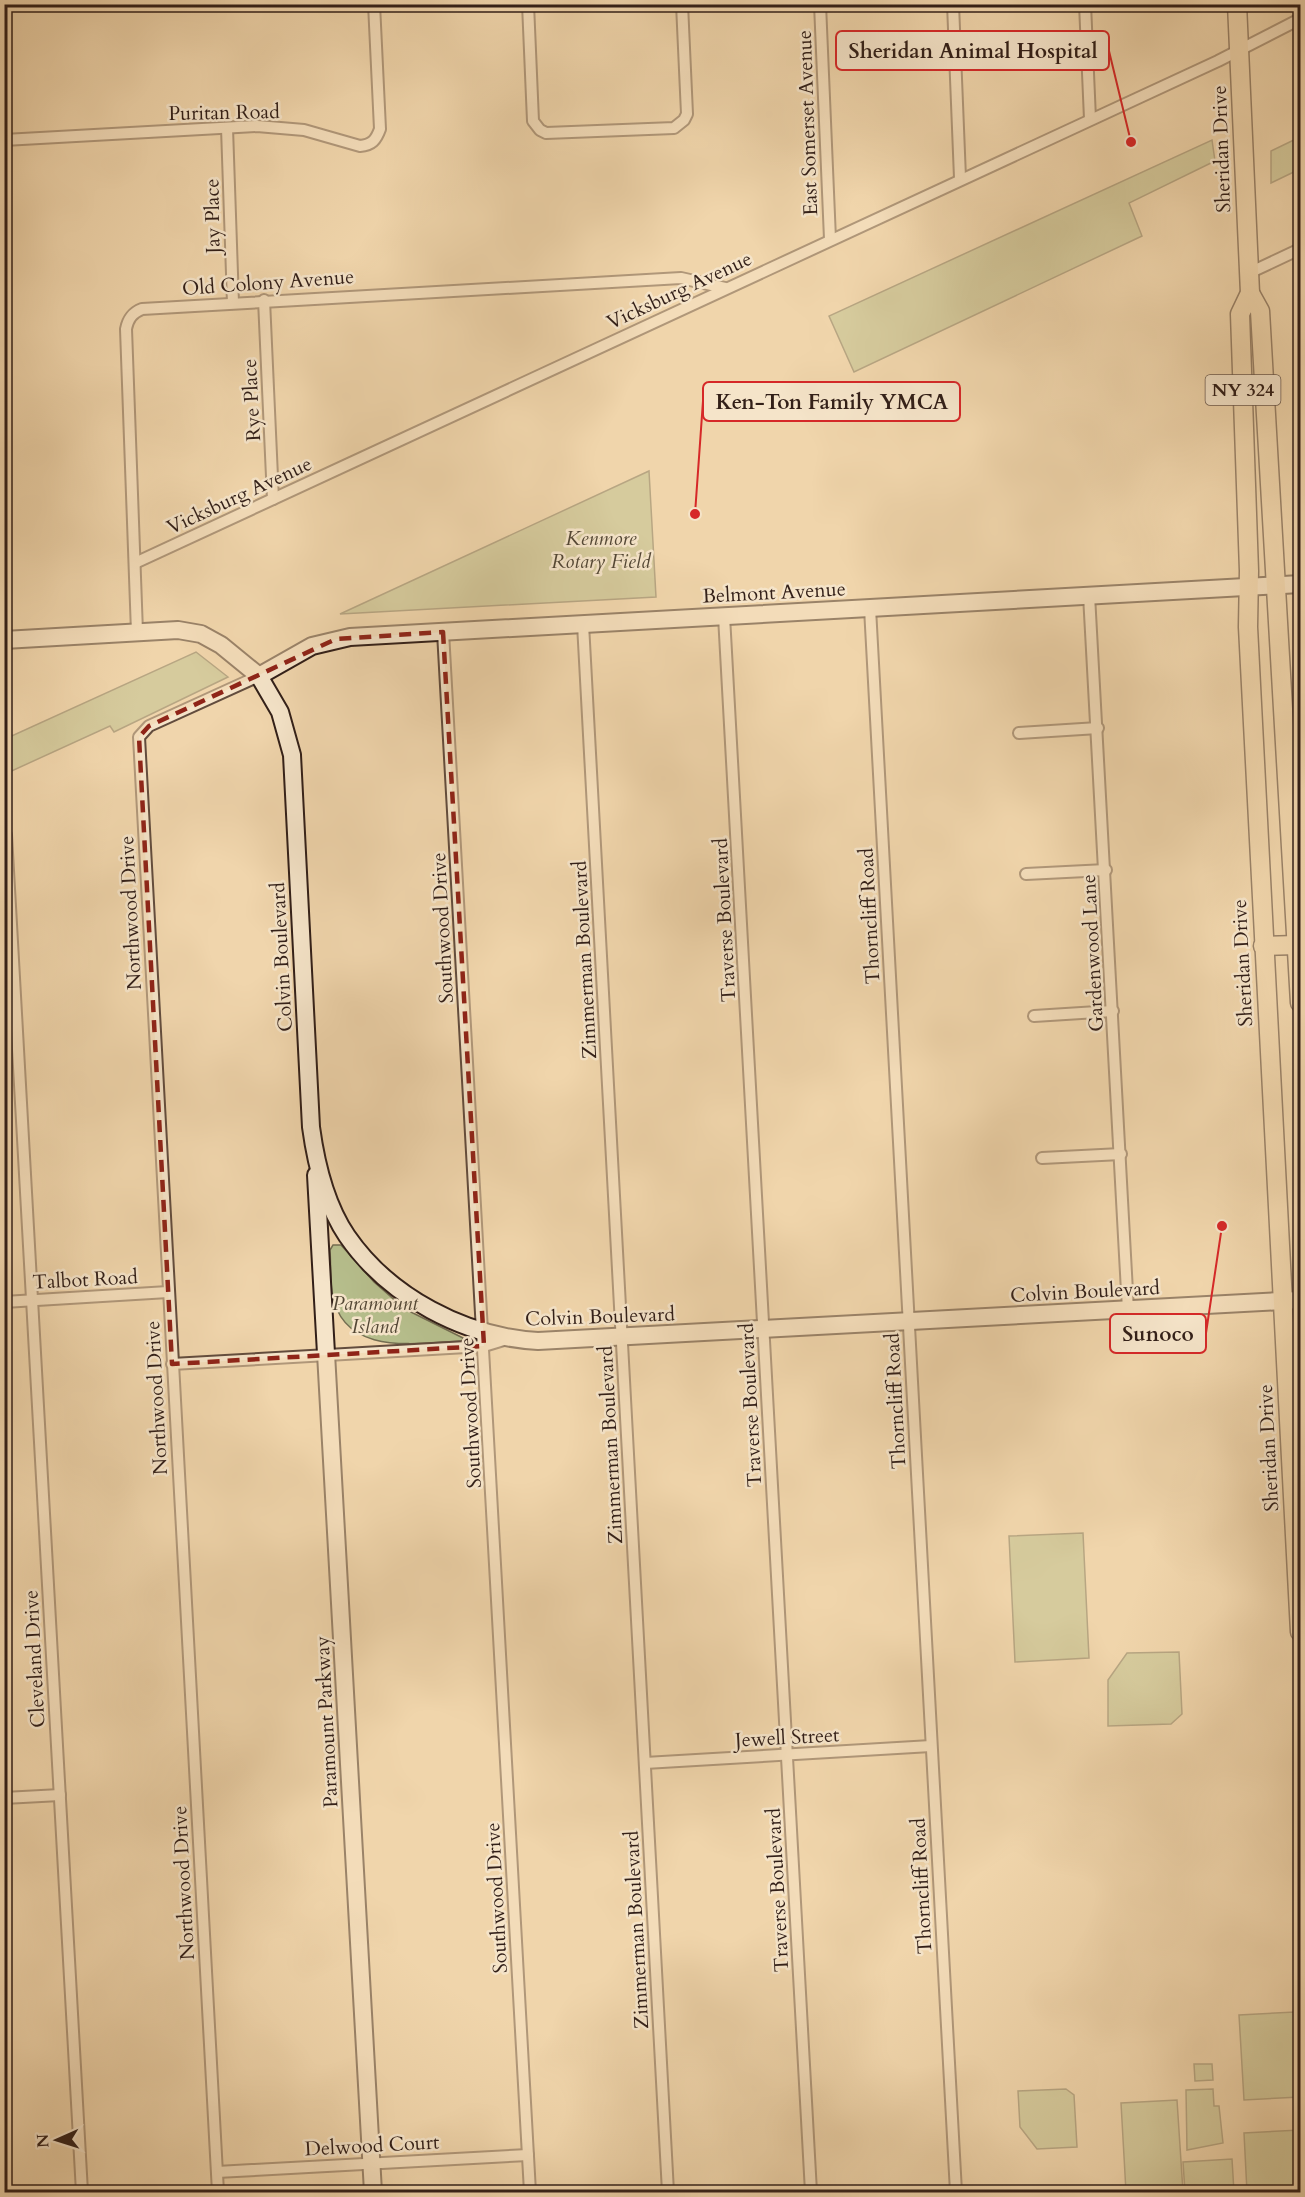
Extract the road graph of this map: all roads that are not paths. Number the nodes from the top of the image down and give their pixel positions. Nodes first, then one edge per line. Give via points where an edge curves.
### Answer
1 (374, 4) edge
2 (528, 4) edge
3 (682, 4) edge
4 (820, 4) edge
5 (953, 4) edge
6 (1085, 4) edge
7 (1238, 4) edge
8 (1300, 19) edge
9 (1239, 49) junction
10 (1090, 119) junction
11 (227, 128) junction
12 (4, 140) edge
13 (960, 178) junction
14 (830, 239) junction
15 (1300, 249) edge
16 (1249, 273) junction
17 (725, 288) junction
18 (1250, 293) junction
19 (264, 300) junction
20 (233, 303) junction
21 (273, 499) junction
22 (135, 563) junction
23 (1300, 584) edge
24 (1276, 585) junction
25 (1248, 586) junction
26 (1089, 595) junction
27 (870, 608) junction
28 (724, 616) junction
29 (583, 624) junction
30 (137, 632) junction
31 (443, 632) junction
32 (4, 640) edge
33 (258, 676) junction
34 (1098, 728) junction
35 (1019, 733) dead end
36 (6, 835) dead end
37 (1106, 870) junction
38 (1026, 874) dead end
39 (7, 895) edge
40 (1297, 945) junction
41 (1263, 946) junction
42 (1300, 1003) edge
43 (1113, 1011) junction
44 (1034, 1016) dead end
45 (314, 1150) junction
46 (1121, 1154) junction
47 (1042, 1158) dead end
48 (346, 1235) junction
49 (320, 1250) junction
50 (168, 1292) junction
51 (1300, 1300) edge
52 (32, 1301) junction
53 (1282, 1301) junction
54 (4, 1302) edge
55 (1128, 1310) junction
56 (909, 1322) junction
57 (764, 1330) junction
58 (622, 1338) junction
59 (484, 1340) junction
60 (326, 1355) junction
61 (172, 1364) junction
62 (1300, 1632) edge
63 (931, 1746) junction
64 (787, 1755) junction
65 (645, 1763) junction
66 (60, 1795) junction
67 (4, 1798) edge
68 (528, 2155) junction
69 (371, 2164) junction
70 (217, 2172) junction
71 (82, 2193) edge
72 (218, 2193) edge
73 (373, 2193) edge
74 (531, 2193) edge
75 (668, 2193) edge
76 (811, 2193) edge
77 (956, 2193) edge

1 - 11 street, Puritan Road via 380,129 372,143 360,146 285,128
2 - 3 street via 533,121 546,133 680,125 687,114
4 - 14 street, East Somerset Avenue
5 - 13 street
6 - 10 street
7 - 9 main road, Sheridan Drive / NY 324
8 - 9 street, Vicksburg Avenue
9 - 10 street, Vicksburg Avenue
9 - 16 main road, Sheridan Drive / NY 324
10 - 13 street, Vicksburg Avenue
11 - 12 street, Puritan Road
11 - 20 street, Jay Place
13 - 14 street, Vicksburg Avenue
14 - 17 street, Vicksburg Avenue
15 - 16 street
16 - 18 main road, Sheridan Drive / NY 324
17 - 19 street, Old Colony Avenue via 681,278
17 - 21 street, Vicksburg Avenue
18 - 24 main road, Sheridan Drive / NY 324 via 1260,311
18 - 25 main road, Sheridan Drive / NY 324 via 1240,314
19 - 20 street, Old Colony Avenue
19 - 21 street, Rye Place
20 - 22 street, Old Colony Avenue via 142,309 128,322
21 - 22 street, Vicksburg Avenue
22 - 30 street, Old Colony Avenue
23 - 24 street, Belmont Avenue
24 - 25 street, Belmont Avenue
24 - 40 main road, Sheridan Drive / NY 324
25 - 26 street, Belmont Avenue
25 - 41 main road, Sheridan Drive / NY 324
26 - 27 street, Belmont Avenue
26 - 34 street, Gardenwood Lane
27 - 28 street, Belmont Avenue
27 - 56 street, Thorncliff Road
28 - 29 street, Belmont Avenue
28 - 57 street, Traverse Boulevard
29 - 31 street, Belmont Avenue
29 - 58 street, Zimmerman Boulevard
30 - 32 street, Colvin Boulevard
30 - 33 street, Colvin Boulevard via 178,630 201,634 221,645
31 - 33 street, Belmont Avenue via 323,642
31 - 59 street, Southwood Drive
33 - 45 street, Colvin Boulevard via 280,712 292,755
33 - 50 street, Northwood Drive via 149,726 139,737
34 - 35 street
34 - 37 street, Gardenwood Lane
36 - 39 street, Cleveland Drive
37 - 38 street
37 - 43 street, Gardenwood Lane
39 - 52 street, Cleveland Drive
40 - 41 main road
40 - 42 main road, Sheridan Drive / NY 324
41 - 53 main road, Sheridan Drive / NY 324
43 - 44 street
43 - 46 street, Gardenwood Lane
45 - 48 street, Colvin Boulevard via 321,1179
45 - 49 street, Paramount Parkway
46 - 47 street
46 - 55 street, Gardenwood Lane
48 - 49 street via 331,1236 323,1241
48 - 59 street, Colvin Boulevard via 377,1272
49 - 60 street, Paramount Parkway
50 - 52 street, Talbot Road
50 - 61 street, Northwood Drive
51 - 53 street, Colvin Boulevard
52 - 54 street, Talbot Road
52 - 66 street, Cleveland Drive
53 - 55 street, Colvin Boulevard
53 - 62 main road, Sheridan Drive / NY 324
55 - 56 street, Colvin Boulevard
56 - 57 street, Colvin Boulevard
56 - 63 street, Thorncliff Road
57 - 58 street, Colvin Boulevard
57 - 64 street, Traverse Boulevard
58 - 59 street, Colvin Boulevard
58 - 65 street, Zimmerman Boulevard
59 - 60 street
59 - 68 street, Southwood Drive
60 - 61 street
60 - 69 street, Paramount Parkway
61 - 70 street, Northwood Drive
63 - 64 street, Jewell Street
63 - 77 street, Thorncliff Road
64 - 65 street, Jewell Street
64 - 76 street, Traverse Boulevard
65 - 75 street, Zimmerman Boulevard
66 - 67 street
66 - 71 street, Cleveland Drive
68 - 69 street, Delwood Court
68 - 74 street, Southwood Drive
69 - 70 street, Delwood Court
69 - 73 street, Paramount Parkway
70 - 72 street, Northwood Drive

